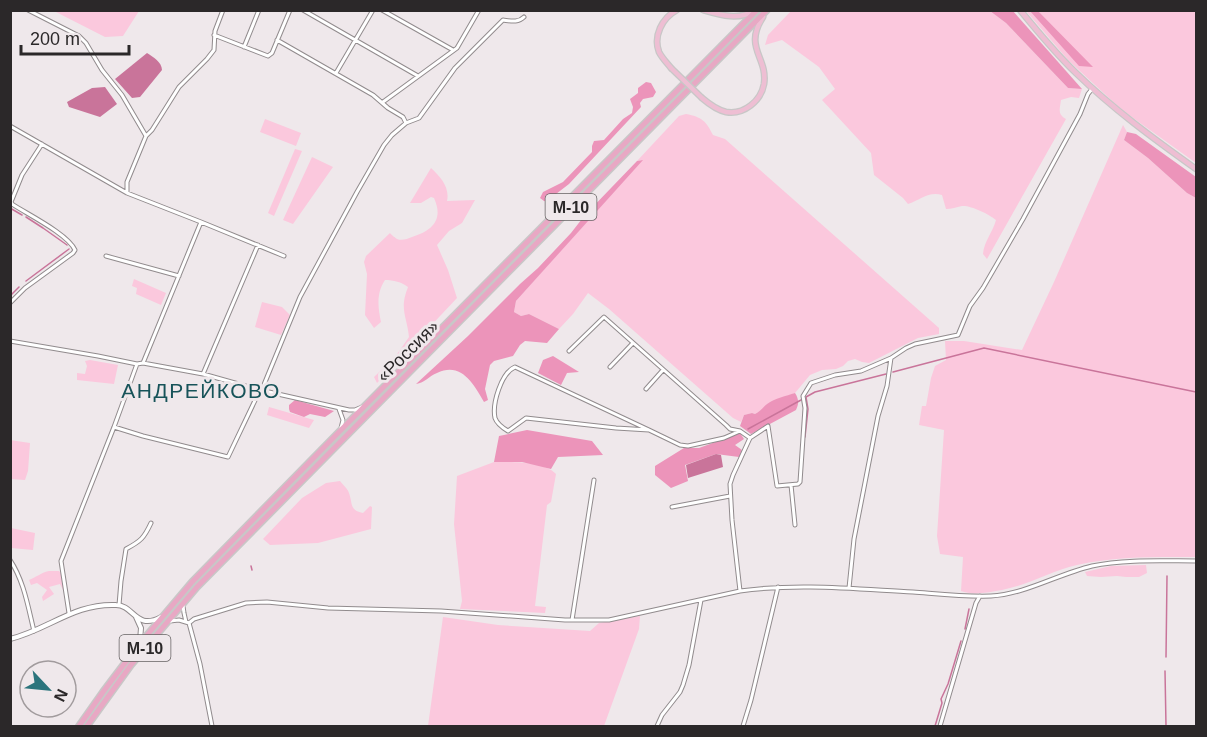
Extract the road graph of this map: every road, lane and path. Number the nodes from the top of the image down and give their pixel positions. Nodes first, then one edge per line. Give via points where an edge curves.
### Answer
1 (28, 10) edge
2 (223, 10) edge
3 (259, 10) edge
4 (290, 10) edge
5 (303, 10) edge
6 (373, 10) edge
7 (382, 10) edge
8 (479, 10) edge
9 (677, 10) edge
10 (704, 10) edge
11 (756, 10) edge
12 (767, 10) edge
13 (1020, 10) edge
14 (524, 17) dead end
15 (214, 35) junction
16 (277, 40) junction
17 (356, 40) junction
18 (244, 47) junction
19 (453, 50) junction
20 (336, 74) junction
21 (418, 76) junction
22 (1092, 89) junction
23 (383, 102) junction
24 (406, 123) junction
25 (10, 126) edge
26 (146, 136) junction
27 (42, 144) junction
28 (1197, 169) edge
29 (127, 193) junction
30 (201, 222) junction
31 (258, 246) junction
32 (106, 256) dead end
33 (284, 256) dead end
34 (179, 276) junction
35 (10, 303) edge
36 (10, 341) edge
37 (633, 343) junction
38 (569, 351) dead end
39 (891, 358) junction
40 (136, 363) junction
41 (143, 363) junction
42 (610, 366) dead end
43 (663, 370) junction
44 (203, 374) junction
45 (646, 389) dead end
46 (260, 390) junction
47 (366, 405) junction
48 (338, 407) junction
49 (114, 427) junction
50 (649, 430) junction
51 (340, 431) junction
52 (740, 431) junction
53 (750, 438) junction
54 (594, 480) dead end
55 (791, 485) junction
56 (730, 496) junction
57 (672, 507) dead end
58 (151, 523) dead end
59 (795, 525) dead end
60 (10, 560) edge
61 (1197, 561) edge
62 (207, 576) junction
63 (778, 587) junction
64 (849, 588) junction
65 (740, 591) junction
66 (980, 596) junction
67 (701, 600) junction
68 (119, 605) junction
69 (183, 606) junction
70 (69, 614) junction
71 (164, 614) junction
72 (136, 617) junction
73 (572, 620) junction
74 (170, 621) junction
75 (188, 623) junction
76 (34, 631) junction
77 (10, 639) edge
78 (137, 647) junction
79 (88, 725) edge
80 (79, 726) edge
81 (212, 726) edge
82 (657, 726) edge
83 (743, 726) edge
84 (940, 726) edge

1 - 26 street via 86,43
2 - 15 street
3 - 18 street
4 - 16 street
5 - 17 street
6 - 17 street
7 - 19 street
8 - 19 street
9 - 12 main road, bridge via 666,17 657,39 660,54 702,98 720,110 734,112 749,107 760,95 764,78 754,39
10 - 11 main road via 737,17
11 - 47 highway, «Россия» / М-10
12 - 62 highway, «Россия» / М-10
13 - 22 main road
14 - 24 street via 503,20 454,68 419,118
15 - 18 street
15 - 26 street via 210,56 179,87
16 - 18 street via 268,56
16 - 20 street
17 - 20 street
17 - 21 street
19 - 21 street
20 - 23 street
21 - 23 street
22 - 28 main road
22 - 39 street via 1028,210 970,306 958,335 915,344
23 - 24 street
24 - 46 street via 384,145 357,192 300,297
25 - 27 street
26 - 29 street via 127,182
27 - 29 street
27 - 35 street via 22,175 11,202 75,250
29 - 30 street
30 - 31 street
30 - 34 street
31 - 33 street
31 - 44 street
32 - 34 street
34 - 41 street
36 - 40 street
37 - 38 street via 604,316
37 - 42 street
37 - 43 street
39 - 55 street via 861,371 811,383 803,396 806,408 800,482
39 - 64 street via 856,531
40 - 41 street
40 - 49 street
41 - 44 street
43 - 45 street
43 - 52 street via 730,429
44 - 46 street
46 - 48 street
46 - 49 street via 228,457
47 - 48 street via 352,411
47 - 51 highway, «Россия» / М-10
48 - 51 street via 343,420
49 - 70 street via 60,561
50 - 50 street via 526,418 506,430 496,420 499,390 504,376 515,367
50 - 52 street via 688,446
51 - 71 highway, «Россия» / М-10
52 - 53 street
53 - 55 street via 768,426 777,486
53 - 56 street via 733,475
54 - 73 street
55 - 59 street
56 - 57 street
56 - 65 street
58 - 68 street via 144,537 126,549
60 - 76 street
61 - 66 street via 1101,564 1016,591
62 - 69 highway
62 - 79 highway, «Россия» / М-10 via 165,622
63 - 64 street
63 - 65 street
63 - 83 street
64 - 66 street
65 - 67 street
66 - 84 street
67 - 73 street via 609,620
67 - 82 street via 683,685
68 - 70 street
68 - 72 street
69 - 74 highway
69 - 75 street
70 - 76 street
71 - 72 street via 150,621
71 - 78 highway, «Россия» / М-10
72 - 78 street via 141,632
73 - 75 street via 267,602 246,603
74 - 75 street
74 - 79 highway
75 - 81 street via 201,664
76 - 77 street
78 - 80 highway, «Россия» / М-10

